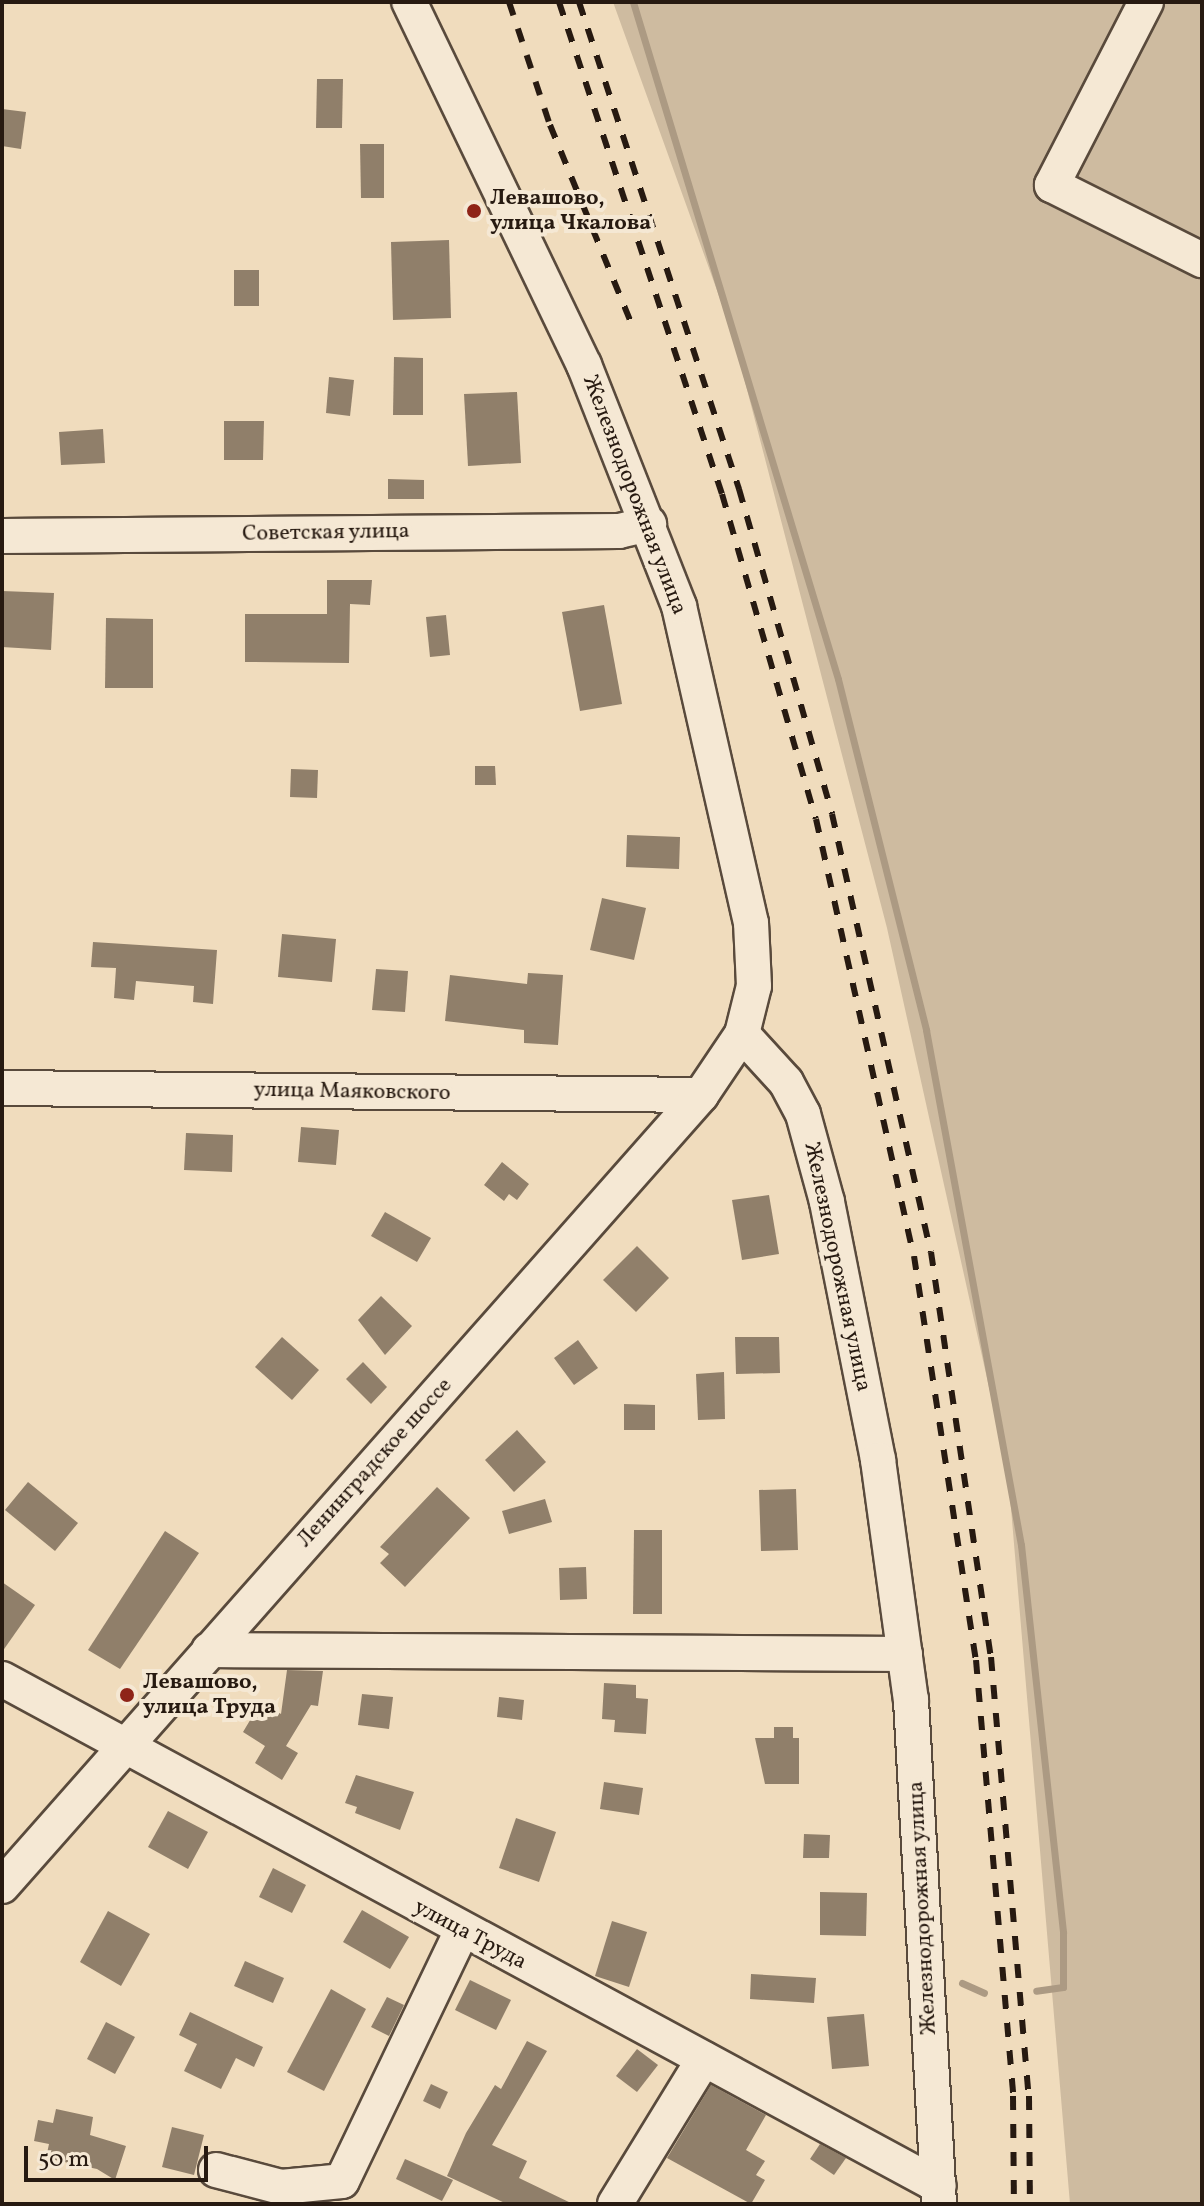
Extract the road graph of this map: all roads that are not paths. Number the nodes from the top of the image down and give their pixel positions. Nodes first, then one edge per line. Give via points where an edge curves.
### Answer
1 (409, 2) edge
2 (1146, 2) edge
3 (1202, 260) edge
4 (649, 524) junction
5 (2, 536) edge
6 (742, 1034) junction
7 (2, 1088) edge
8 (701, 1095) junction
9 (209, 1650) junction
10 (905, 1654) junction
11 (2, 1679) edge
12 (124, 1746) junction
13 (2, 1886) edge
14 (462, 1931) junction
15 (704, 2059) junction
16 (216, 2170) dead end
17 (939, 2195) edge
18 (615, 2204) edge

1 - 4 street, Железнодорожная улица via 584,365
2 - 3 street via 1052,185
4 - 5 street, Советская улица via 619,531
4 - 6 street, Железнодорожная улица via 704,701 751,923 754,986
6 - 8 street, Ленинградское шоссе
6 - 10 street, Железнодорожная улица via 786,1082 803,1114 827,1202 878,1460
7 - 8 street, улица Маяковского
8 - 9 street, Ленинградское шоссе
9 - 10 street
9 - 12 street, Ленинградское шоссе
10 - 17 street, Железнодорожная улица
11 - 12 street, улица Труда
12 - 13 street, Ленинградское шоссе
12 - 14 street, улица Труда
14 - 15 street, улица Труда
14 - 16 street via 342,2181 281,2187
15 - 17 street, улица Труда
15 - 18 street

